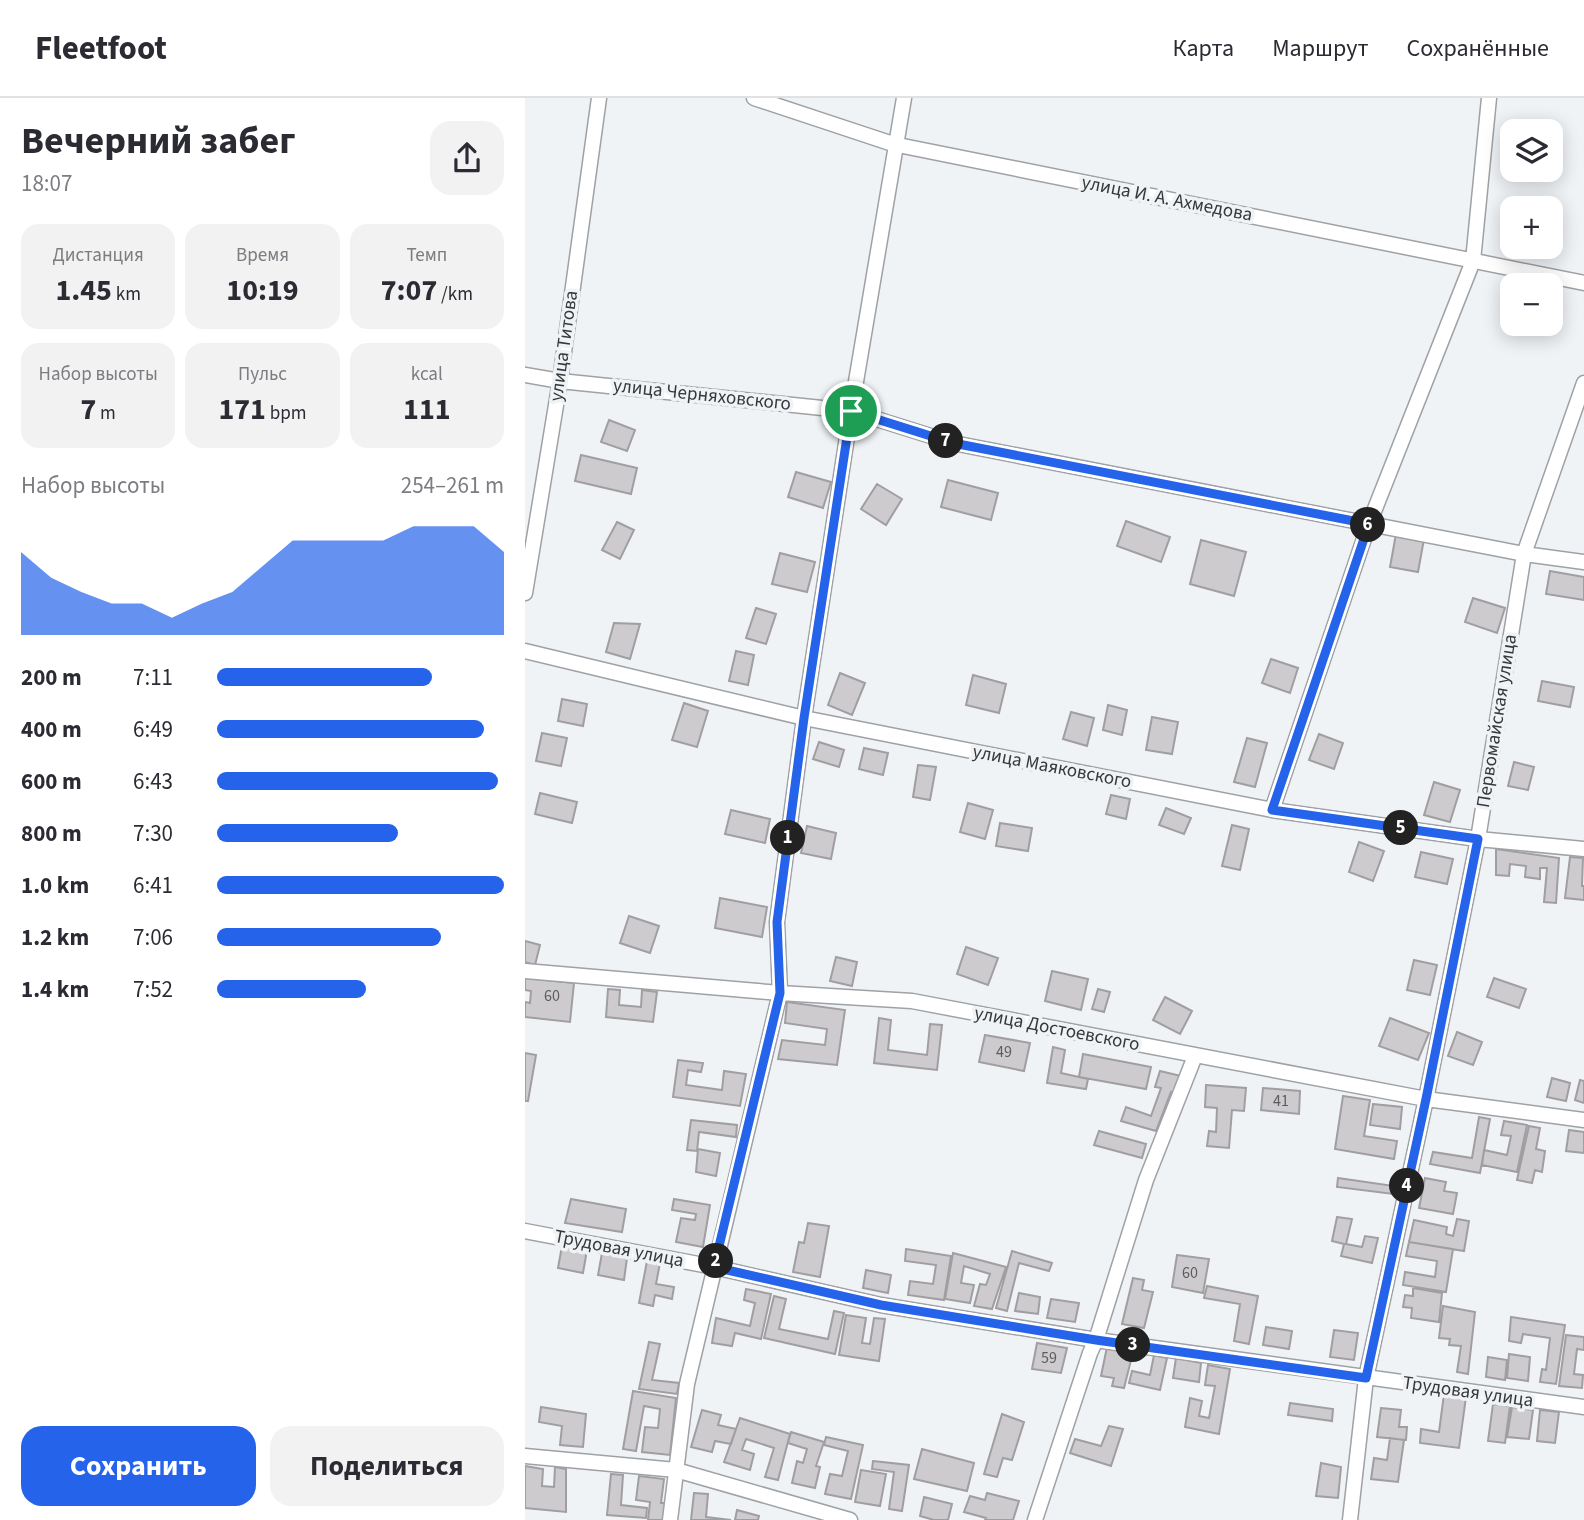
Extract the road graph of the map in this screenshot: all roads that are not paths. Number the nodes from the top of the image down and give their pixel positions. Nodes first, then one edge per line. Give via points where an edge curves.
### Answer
1 (600, 98) edge
2 (754, 98) edge
3 (904, 98) edge
4 (1489, 98) edge
5 (897, 144) junction
6 (1473, 261) junction
7 (1584, 284) edge
8 (525, 375) edge
9 (560, 381) junction
10 (1584, 383) edge
11 (851, 411) junction
12 (1369, 524) junction
13 (1524, 554) junction
14 (1584, 562) edge
15 (525, 593) edge
16 (525, 651) edge
17 (804, 718) junction
18 (1272, 810) junction
19 (1478, 839) junction
20 (1584, 849) edge
21 (525, 971) edge
22 (780, 993) junction
23 (1195, 1056) junction
24 (1426, 1099) junction
25 (1584, 1120) edge
26 (525, 1231) edge
27 (714, 1267) junction
28 (1096, 1340) junction
29 (1366, 1378) junction
30 (1584, 1407) edge
31 (525, 1456) edge
32 (676, 1470) junction
33 (670, 1520) edge
34 (851, 1520) edge
35 (1035, 1520) edge
36 (1350, 1520) edge

1 - 9 street, улица Титова
2 - 5 street, улица И. А. Ахмедова
3 - 5 street
4 - 6 street
5 - 6 street, улица И. А. Ахмедова
5 - 11 street
6 - 7 street, улица И. А. Ахмедова
6 - 12 street
8 - 9 street, улица Черняховского
9 - 11 street, улица Черняховского
9 - 15 street, улица Титова
10 - 13 street, Первомайская улица
11 - 12 street, улица Черняховского via 953,443
11 - 17 street
12 - 13 street, улица Черняховского
12 - 18 street
13 - 14 street, улица Черняховского
13 - 19 street, Первомайская улица
16 - 17 street, улица Маяковского
17 - 18 street, улица Маяковского
17 - 22 street via 777,922
18 - 19 street, улица Маяковского
19 - 20 street, улица Маяковского
19 - 24 street, Первомайская улица
21 - 22 street, улица Достоевского
22 - 23 street, улица Достоевского via 912,1001
22 - 27 street
23 - 24 street, улица Достоевского
23 - 28 street via 1146,1180
24 - 25 street, улица Достоевского
24 - 29 street, Первомайская улица
26 - 27 street, Трудовая улица
27 - 28 street, Трудовая улица via 881,1305
27 - 32 street via 687,1384
28 - 29 street, Трудовая улица
28 - 35 street
29 - 30 street, Трудовая улица
29 - 36 street, Первомайская улица
31 - 32 street
32 - 33 street
32 - 34 street

